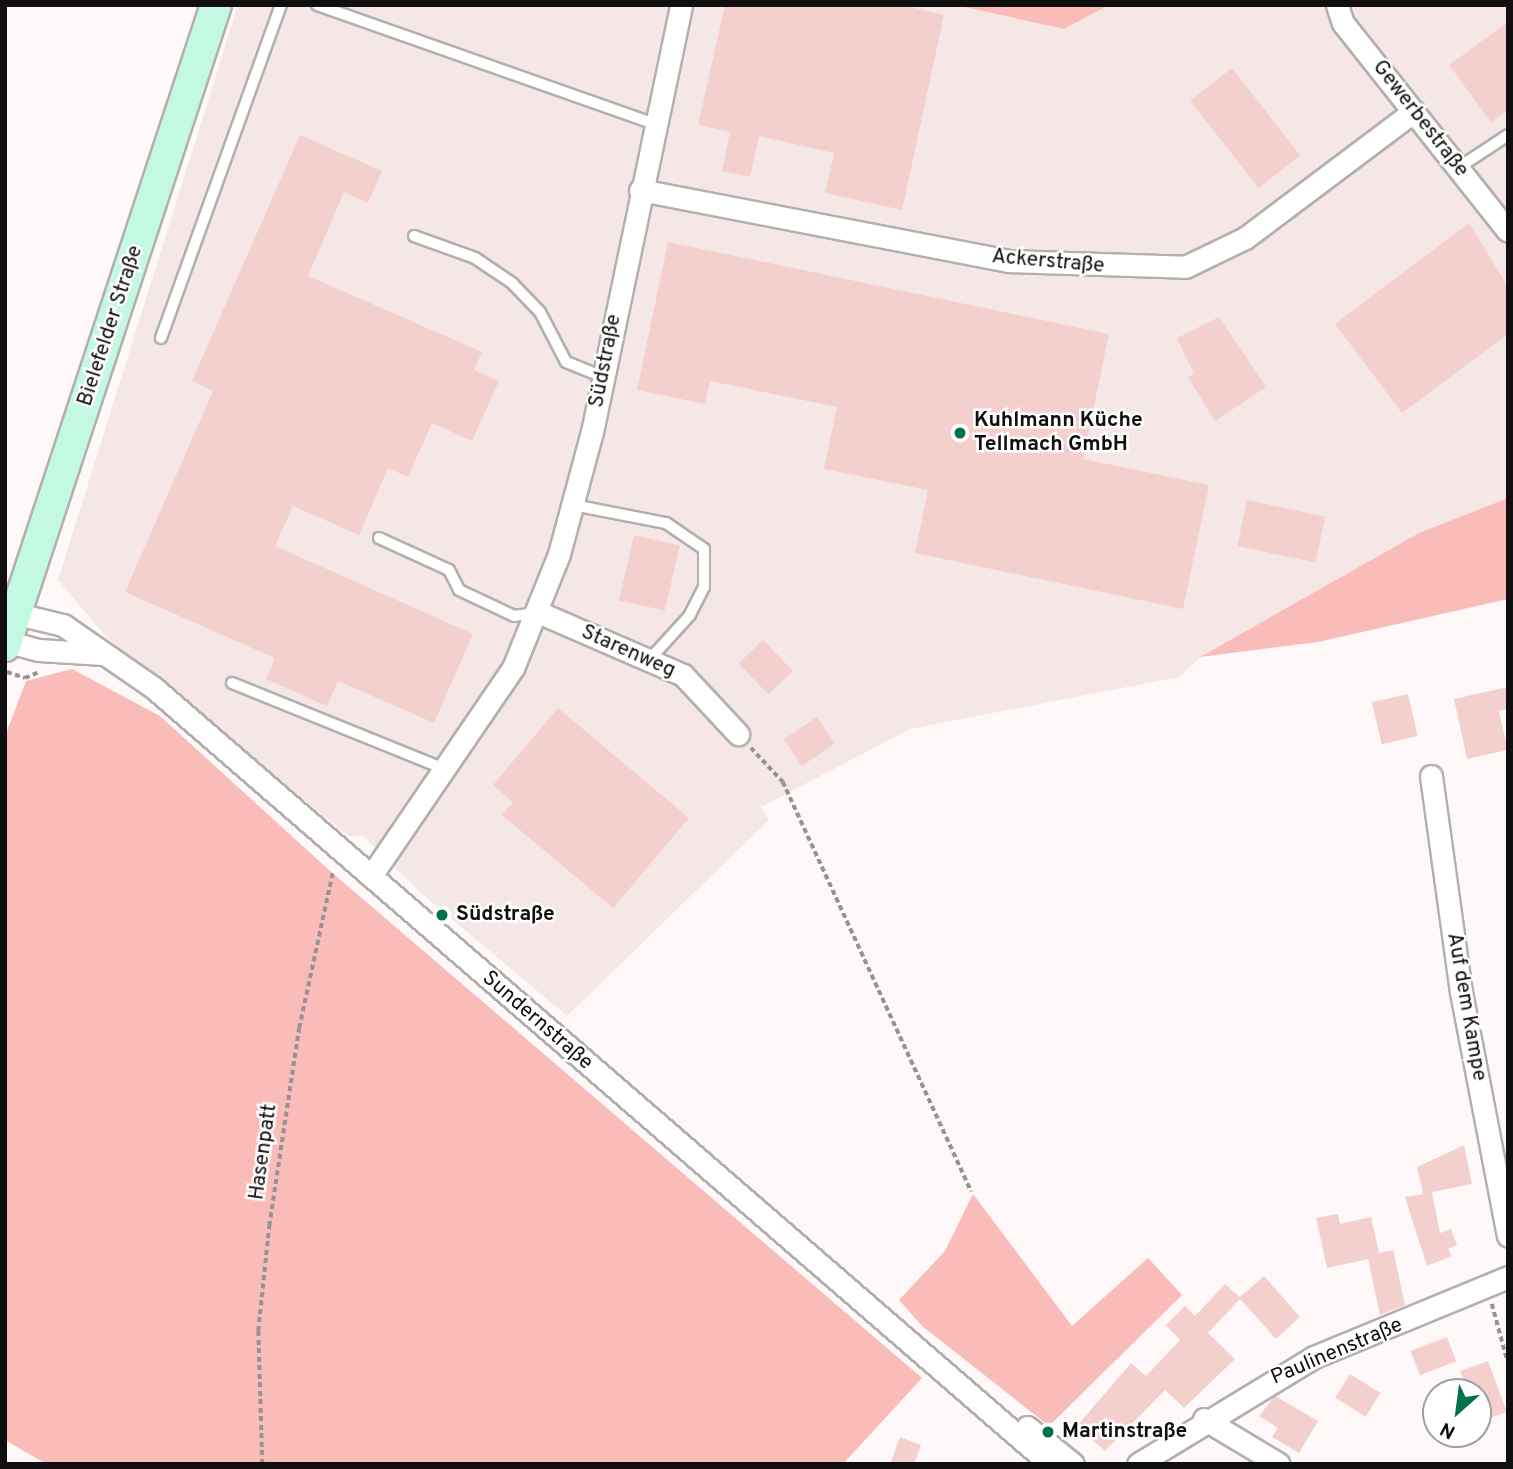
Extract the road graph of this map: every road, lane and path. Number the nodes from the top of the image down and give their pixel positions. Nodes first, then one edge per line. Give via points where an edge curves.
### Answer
1 (216, 5) edge
2 (281, 5) edge
3 (317, 5) edge
4 (681, 5) edge
5 (1337, 5) edge
6 (1414, 111) junction
7 (654, 124) junction
8 (1508, 135) edge
9 (1458, 167) junction
10 (640, 190) junction
11 (1508, 231) edge
12 (414, 236) dead end
13 (162, 338) dead end
14 (603, 377) junction
15 (573, 505) junction
16 (379, 538) dead end
17 (11, 611) edge
18 (538, 612) junction
19 (6, 643) edge
20 (103, 654) junction
21 (649, 660) junction
22 (232, 683) dead end
23 (738, 734) joint
24 (448, 770) junction
25 (1432, 776) dead end
26 (342, 850) junction
27 (371, 876) junction
28 (972, 1192) dead end
29 (1508, 1236) edge
30 (1508, 1277) edge
31 (1487, 1286) junction
32 (1508, 1363) edge
33 (1204, 1419) junction
34 (1030, 1449) edge
35 (262, 1464) edge
36 (1050, 1464) edge
37 (1073, 1464) edge
38 (1138, 1464) edge
39 (1279, 1464) edge

1 - 17 main road, Bielefelder Straße
2 - 13 lane
3 - 7 lane
4 - 7 street, Südstraße
5 - 6 street, Gewerbestraße via 1343,23
6 - 9 street, Gewerbestraße
6 - 10 street, Ackerstraße via 1245,237 1185,267 1008,261
7 - 10 street, Südstraße
8 - 9 lane
9 - 11 street, Gewerbestraße
10 - 14 street, Südstraße
12 - 14 lane via 475,258 512,283 540,312 566,362
14 - 15 street, Südstraße
15 - 18 street, Südstraße
15 - 21 lane via 666,523 704,549 704,586 690,615
16 - 18 lane via 449,570 460,590 514,616
17 - 19 main road, Bielefelder Straße
17 - 20 street, Sundernstraße via 63,625
18 - 21 street, Starenweg
18 - 24 street, Südstraße via 513,668
19 - 20 street, Sundernstraße
20 - 26 street, Sundernstraße via 154,688
21 - 23 street, Starenweg via 683,675
22 - 24 lane
23 - 28 path via 783,782
24 - 27 street, Südstraße
25 - 29 street, Auf dem Kampe via 1461,992
26 - 27 street, Sundernstraße
26 - 35 path, Hasenpatt via 299,1028 269,1226 258,1331
27 - 34 street, Sundernstraße
30 - 31 street, Paulinenstraße
31 - 32 path
31 - 33 street, Paulinenstraße via 1314,1357
33 - 38 street, Paulinenstraße
33 - 39 street
34 - 36 street, Sundernstraße
34 - 37 street, Sundernstraße

